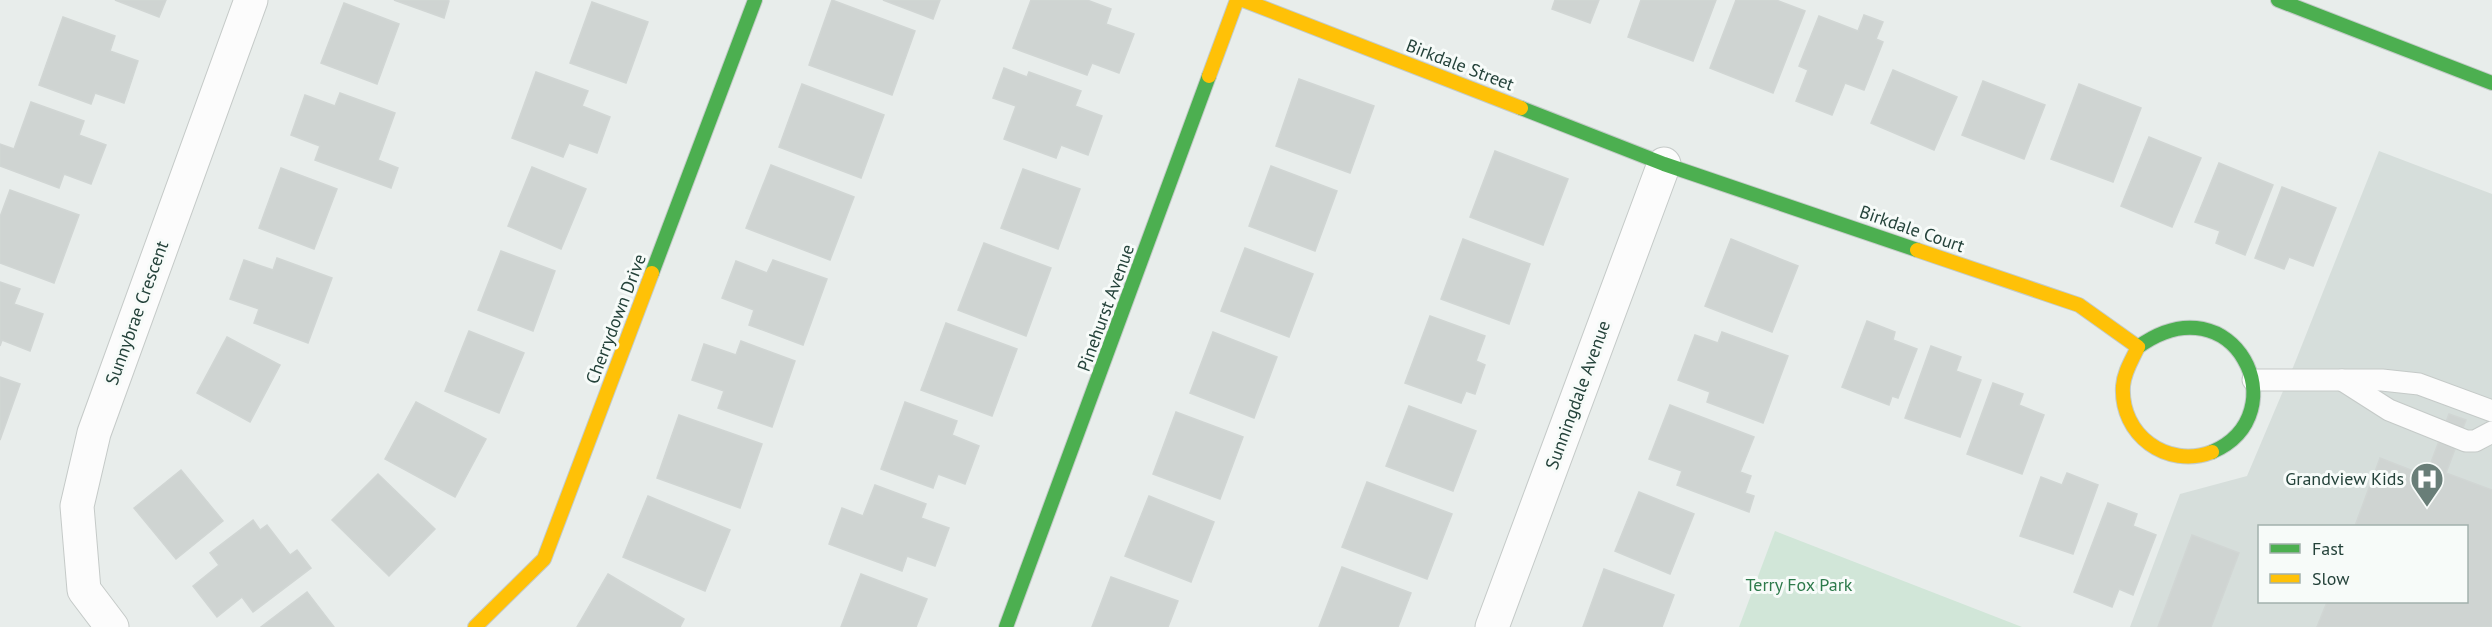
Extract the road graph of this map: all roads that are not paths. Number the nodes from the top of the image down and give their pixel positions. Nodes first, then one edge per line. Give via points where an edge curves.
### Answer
1 (250, 0) edge
2 (754, 0) edge
3 (1237, 0) edge
4 (1243, 0) edge
5 (2278, 0) edge
6 (2492, 83) edge
7 (1664, 164) junction
8 (2138, 347) junction
9 (2253, 380) junction
10 (2342, 380) junction
11 (2492, 411) edge
12 (2492, 432) edge
13 (112, 627) edge
14 (475, 627) edge
15 (1006, 627) edge
16 (1492, 627) edge

1 - 13 street, Sunnybrae Crescent via 94,433 77,506 84,590
2 - 14 street, Cherrydown Drive via 544,559
3 - 15 street, Pinehurst Avenue
4 - 7 street, Birkdale Street
5 - 6 street
7 - 8 street, Birkdale Court via 2079,305
7 - 16 street, Sunningdale Avenue
8 - 9 street via 2173,328 2214,331 2245,357
8 - 9 street via 2123,389 2126,412 2136,432 2153,447 2173,456 2196,457 2217,451 2236,438 2248,419 2254,397
9 - 10 lane
10 - 11 lane via 2419,384
10 - 12 lane via 2389,410 2466,441

